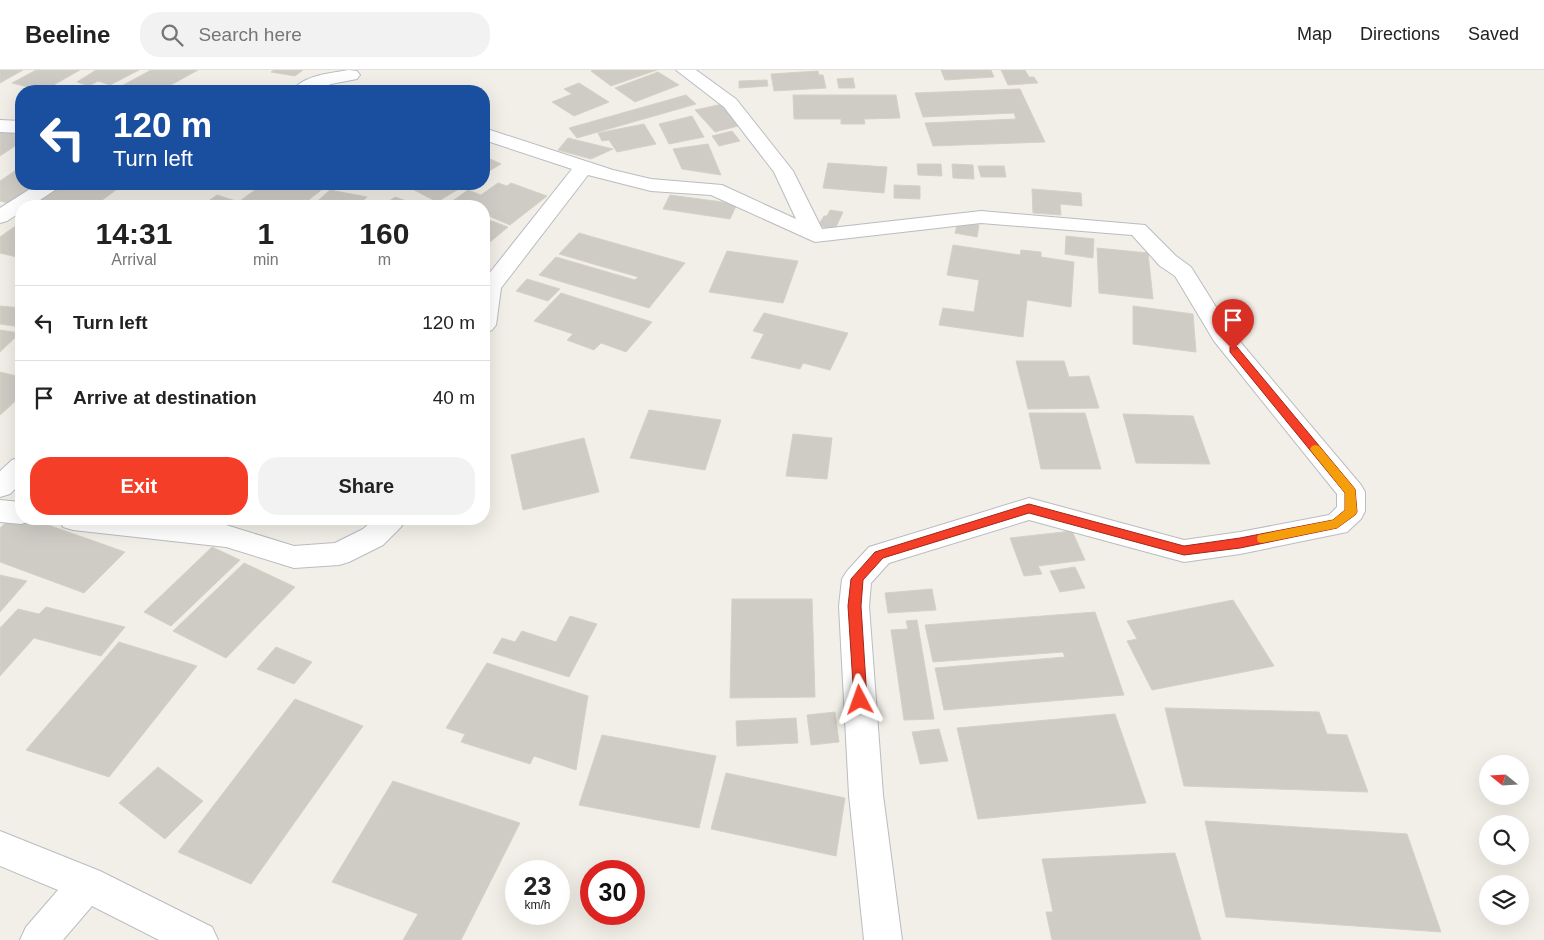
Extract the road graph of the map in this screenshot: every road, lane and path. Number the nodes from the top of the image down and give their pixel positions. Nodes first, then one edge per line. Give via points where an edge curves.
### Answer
1 (686, 70) edge
2 (352, 79) edge
3 (311, 85) edge
4 (0, 126) edge
5 (15, 127) edge
6 (490, 136) edge
7 (585, 166) junction
8 (42, 190) edge
9 (26, 200) edge
10 (15, 207) edge
11 (0, 217) edge
12 (815, 236) junction
13 (490, 287) edge
14 (15, 473) edge
15 (0, 487) edge
16 (0, 511) edge
17 (15, 512) edge
18 (127, 525) edge
19 (385, 525) edge
20 (0, 848) edge
21 (87, 884) junction
22 (40, 940) edge
23 (199, 940) edge
24 (883, 940) edge

1 - 12 street via 730,103 783,170
2 - 3 street via 326,78
4 - 5 street
6 - 7 street
7 - 12 street via 651,185 716,189
7 - 13 street
8 - 9 street
10 - 11 street
12 - 24 street via 981,217 1138,229 1183,272 1222,336 1351,492 1351,512 1337,524 1184,551 1029,509 879,555 858,579 854,606 866,795
14 - 15 street
16 - 17 street
18 - 19 street via 226,536 294,557 338,554 373,538
20 - 21 street
21 - 22 street
21 - 23 street

